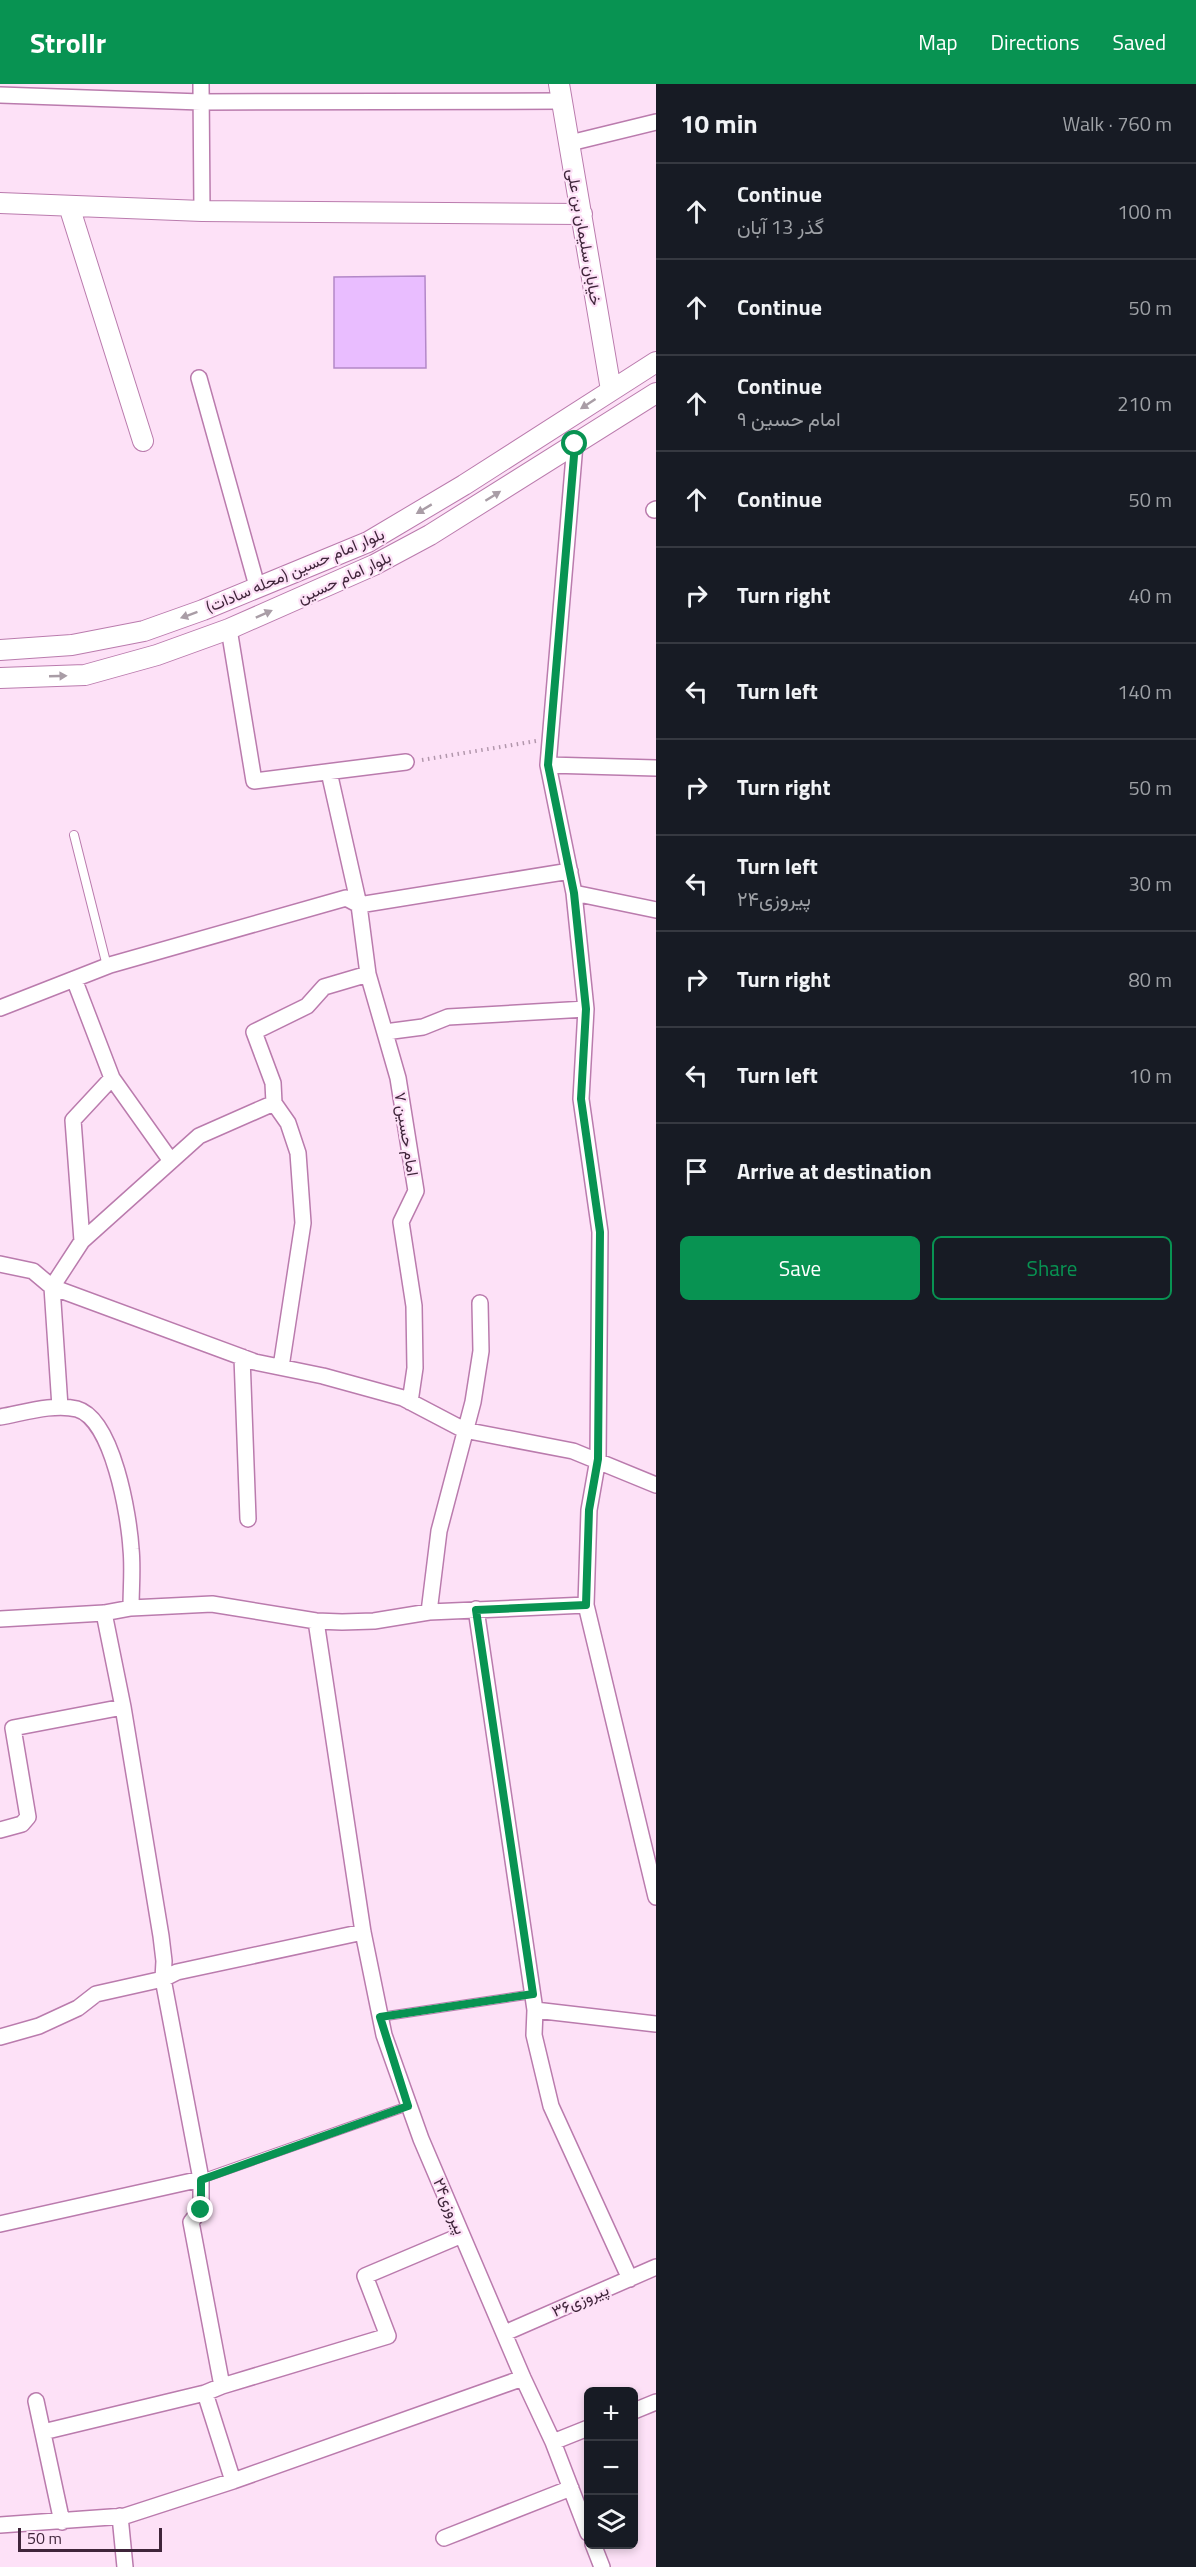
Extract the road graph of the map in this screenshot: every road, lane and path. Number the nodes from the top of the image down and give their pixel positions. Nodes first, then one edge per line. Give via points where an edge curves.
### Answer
1 (201, 84) edge
2 (561, 92) edge
3 (0, 94) edge
4 (201, 102) junction
5 (656, 122) edge
6 (570, 143) junction
7 (0, 203) edge
8 (69, 206) junction
9 (202, 211) junction
10 (582, 214) junction
11 (656, 362) edge
12 (199, 378) dead end
13 (611, 390) junction
14 (656, 393) edge
15 (143, 441) dead end
16 (575, 444) junction
17 (257, 586) junction
18 (229, 629) junction
19 (0, 650) edge
20 (0, 678) edge
21 (549, 739) junction
22 (406, 762) joint
23 (548, 765) junction
24 (656, 768) edge
25 (329, 772) junction
26 (74, 835) dead end
27 (570, 871) junction
28 (574, 893) junction
29 (359, 905) junction
30 (656, 910) edge
31 (107, 966) junction
32 (368, 974) junction
33 (74, 979) junction
34 (0, 1008) edge
35 (586, 1009) junction
36 (385, 1032) junction
37 (112, 1078) junction
38 (274, 1103) junction
39 (171, 1161) junction
40 (82, 1241) junction
41 (0, 1264) edge
42 (51, 1287) junction
43 (480, 1303) dead end
44 (242, 1357) junction
45 (281, 1367) junction
46 (410, 1402) junction
47 (60, 1407) junction
48 (0, 1417) edge
49 (464, 1430) junction
50 (598, 1459) junction
51 (656, 1485) edge
52 (248, 1519) dead end
53 (586, 1605) junction
54 (131, 1608) junction
55 (476, 1610) junction
56 (429, 1612) junction
57 (104, 1613) junction
58 (0, 1619) edge
59 (316, 1621) junction
60 (123, 1707) junction
61 (0, 1830) edge
62 (656, 1897) edge
63 (363, 1932) junction
64 (163, 1979) junction
65 (534, 2002) junction
66 (380, 2017) junction
67 (656, 2024) edge
68 (0, 2037) edge
69 (408, 2106) junction
70 (201, 2180) junction
71 (0, 2224) edge
72 (462, 2235) junction
73 (656, 2267) edge
74 (630, 2278) junction
75 (505, 2333) junction
76 (523, 2378) junction
77 (222, 2385) junction
78 (205, 2393) junction
79 (36, 2401) dead end
80 (656, 2402) edge
81 (638, 2409) edge
82 (584, 2430) edge
83 (43, 2432) junction
84 (553, 2442) junction
85 (233, 2481) junction
86 (571, 2488) junction
87 (120, 2516) junction
88 (62, 2522) junction
89 (584, 2522) edge
90 (0, 2524) edge
91 (444, 2538) dead end
92 (595, 2549) edge
93 (125, 2567) edge
94 (602, 2567) edge

1 - 4 street
2 - 4 street
2 - 6 street, خیابان سلیمان بن علی
3 - 4 street
4 - 9 street
5 - 6 street
6 - 10 street, خیابان سلیمان بن علی
7 - 8 street
8 - 9 street
8 - 15 street
9 - 10 street
10 - 13 street, خیابان سلیمان بن علی
11 - 13 street, بلوار امام حسین (محله سادات)
12 - 17 street
13 -> 17 street, بلوار امام حسین (محله سادات) via 368,542
14 - 16 street, بلوار امام حسین
18 -> 16 street, بلوار امام حسین via 374,565 430,535
16 - 21 street
17 -> 19 street, بلوار امام حسین (محله سادات) via 144,631 72,645
20 -> 18 street, بلوار امام حسین via 84,675 157,655
18 - 25 street via 254,781
21 - 22 path
21 - 23 street
22 - 25 street
23 - 24 street
23 - 27 street
25 - 29 street, امام حسین ۷
26 - 31 lane
27 - 28 street
27 - 29 street
28 - 30 street
28 - 35 street
29 - 31 street via 346,898
29 - 32 street, امام حسین ۷
31 - 33 street
32 - 36 street, امام حسین ۷
32 - 38 street via 324,987 307,1006 254,1032 273,1083
33 - 34 street
33 - 37 street
35 - 36 street via 448,1017 423,1027
35 - 50 street via 581,1099 600,1232
36 - 46 street, امام حسین ۷ via 398,1078 416,1191 401,1222 414,1306 415,1368
37 - 39 street
37 - 40 street via 73,1120
38 - 39 street via 200,1136
38 - 45 street via 288,1123 298,1153 303,1223
39 - 40 street
40 - 42 street
41 - 42 street via 33,1271
42 - 44 street
42 - 47 street
43 - 49 street via 481,1351
44 - 45 street
44 - 52 street
45 - 46 street
46 - 49 street
47 - 48 street
47 - 54 street via 88,1414 103,1433 113,1459 131,1548
49 - 50 street
49 - 56 street via 439,1531
50 - 51 street
50 - 53 street via 589,1510
53 - 55 street
53 - 62 street
54 - 57 street
54 - 59 street via 212,1604
55 - 56 street
55 - 65 street
56 - 59 street via 374,1621
57 - 58 street
57 - 60 street
59 - 63 street, پیروزی۲۴
60 - 61 street via 14,1728 28,1817 22,1824
60 - 64 street via 161,1936
63 - 64 street via 177,1972
63 - 66 street, پیروزی۲۴
64 - 68 street via 96,1994 78,2008 39,2026
64 - 70 street
65 - 66 lane
65 - 67 street
65 - 74 street via 534,2035 551,2106
66 - 69 street, پیروزی۲۴
69 - 70 lane
69 - 72 street, پیروزی۲۴
70 - 71 street
70 - 77 street via 201,2210 191,2222
72 - 75 street, پیروزی۲۴
72 - 77 street via 365,2276 388,2336
73 - 74 street, پیروزی۳۶
74 - 75 street, پیروزی۳۶
75 - 76 street, پیروزی۲۴
76 - 84 street, پیروزی۲۴
76 - 85 street
77 - 78 street
78 - 83 street
78 - 85 street
79 - 83 street
80 - 81 street
82 - 84 street
83 - 88 street
84 - 86 street, پیروزی۲۴
85 - 87 street
86 - 89 street, پیروزی۲۴
86 - 91 street
87 - 88 street
87 - 93 street
88 - 90 street
92 - 94 street

